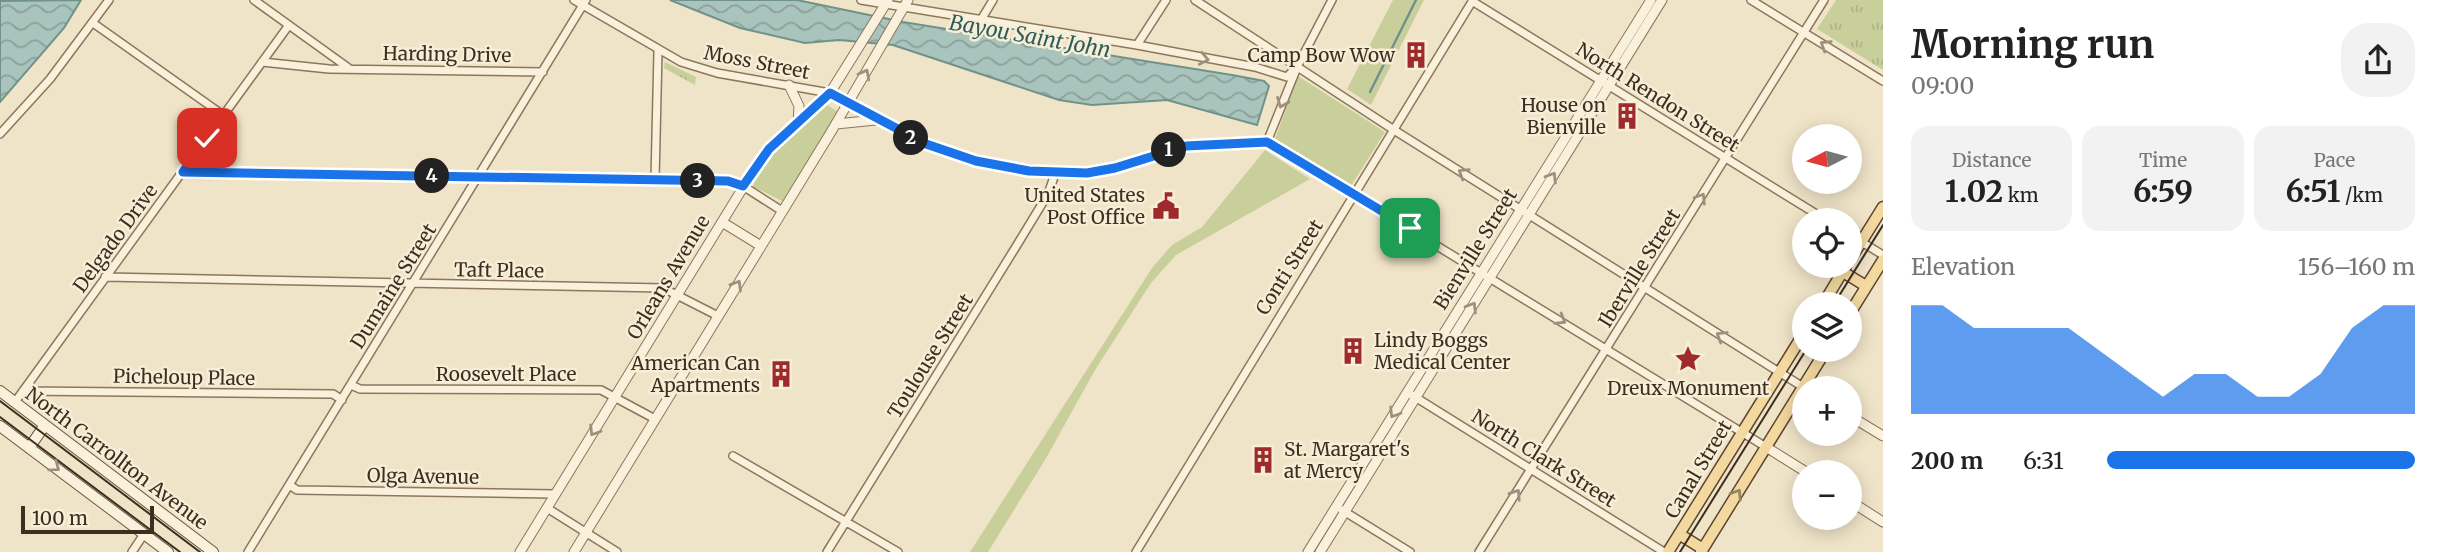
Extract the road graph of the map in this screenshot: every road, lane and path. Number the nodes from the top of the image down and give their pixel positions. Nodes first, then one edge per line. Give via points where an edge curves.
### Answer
1 (109, 0) edge
2 (254, 0) edge
3 (573, 0) edge
4 (861, 0) edge
5 (993, 0) edge
6 (1166, 0) edge
7 (1195, 0) edge
8 (1332, 0) edge
9 (1651, 0) edge
10 (1662, 0) edge
11 (1751, 0) edge
12 (1824, 0) edge
13 (1472, 1) edge
14 (887, 2) edge
15 (584, 3) edge
16 (906, 3) edge
17 (981, 20) junction
18 (93, 23) junction
19 (289, 25) junction
20 (1805, 32) junction
21 (1137, 45) junction
22 (658, 51) junction
23 (262, 62) junction
24 (1298, 65) junction
25 (350, 69) junction
26 (543, 72) junction
27 (1883, 81) edge
28 (1606, 82) junction
29 (789, 85) junction
30 (830, 93) junction
31 (849, 103) junction
32 (223, 115) junction
33 (876, 120) junction
34 (798, 124) junction
35 (836, 124) junction
36 (1394, 130) junction
37 (0, 134) edge
38 (1267, 142) junction
39 (1725, 159) junction
40 (183, 172) junction
41 (1055, 174) junction
42 (480, 176) junction
43 (655, 180) junction
44 (743, 186) junction
45 (1353, 193) junction
46 (1883, 207) edge
47 (1806, 208) edge
48 (782, 211) junction
49 (1525, 212) junction
50 (722, 222) junction
51 (1862, 240) edge
52 (1862, 243) edge
53 (761, 246) junction
54 (1883, 258) edge
55 (1486, 274) junction
56 (105, 277) junction
57 (1856, 278) edge
58 (412, 285) junction
59 (1866, 286) junction
60 (1645, 288) junction
61 (679, 293) junction
62 (1862, 293) edge
63 (718, 316) junction
64 (1607, 348) junction
65 (1792, 352) edge
66 (1779, 372) junction
67 (1792, 380) edge
68 (351, 385) junction
69 (0, 391) edge
70 (23, 391) junction
71 (616, 395) junction
72 (1412, 395) junction
73 (342, 400) junction
74 (15, 402) junction
75 (1792, 407) edge
76 (655, 419) junction
77 (1862, 423) edge
78 (45, 425) junction
79 (0, 426) edge
80 (1741, 431) junction
81 (1883, 436) edge
82 (1766, 447) junction
83 (29, 448) junction
84 (733, 456) dead end
85 (1792, 464) edge
86 (1532, 469) junction
87 (291, 486) junction
88 (555, 494) junction
89 (1336, 507) junction
90 (547, 508) junction
91 (1862, 508) edge
92 (1345, 512) junction
93 (846, 520) junction
94 (1883, 522) edge
95 (587, 532) junction
96 (145, 534) junction
97 (1679, 534) junction
98 (1702, 550) edge
99 (132, 552) edge
100 (168, 552) edge
101 (214, 552) edge
102 (248, 552) edge
103 (520, 552) edge
104 (574, 552) edge
105 (617, 552) edge
106 (827, 552) edge
107 (898, 552) edge
108 (1136, 552) edge
109 (1308, 552) edge
110 (1320, 552) edge
111 (1410, 552) edge
112 (1479, 552) edge
113 (1666, 552) edge

1 - 18 street
2 - 19 street
3 - 15 street, Moss Street
4 - 14 street
5 - 17 street
6 - 21 street
7 - 24 street
8 - 24 street
9 - 28 street, Bienville Street
10 - 28 street, Bienville Street
11 - 20 street
12 - 20 street, Iberville Street
13 - 28 street, North Rendon Street
13 - 36 street, Conti Street
14 - 16 street
14 - 30 street, Orleans Avenue
15 - 22 street, Moss Street
15 - 26 street, Dumaine Street
16 - 17 street
31 -> 16 street
17 - 21 street
18 - 32 street
18 - 37 street
19 - 23 street, Delgado Drive
19 - 25 street
27 -> 20 street
20 - 39 street, Iberville Street
21 -> 24 street via 1287,77
22 - 29 street, Moss Street via 718,73
22 - 43 street
23 - 25 street, Harding Drive
23 - 32 street, Delgado Drive
24 - 36 street
24 -> 38 street
25 - 26 street, Harding Drive
26 - 42 street, Dumaine Street
28 - 39 street, North Rendon Street
28 - 49 street, Bienville Street
29 - 30 street, Moss Street
29 - 34 street via 799,106
30 - 31 street, Moss Street
30 - 34 street, Orleans Avenue
31 - 33 street, Moss Street
31 - 35 street
32 - 40 street, Delgado Drive
33 - 35 street
33 - 41 street, Moss Street via 962,157
34 - 44 street, Orleans Avenue via 769,149
35 - 48 street
36 - 45 street, Conti Street
49 -> 36 street
38 - 41 street, Moss Street via 1186,146 1115,168
38 - 45 street
39 - 47 street, North Rendon Street
60 -> 39 street, Iberville Street
40 - 42 street
40 - 56 street, Delgado Drive
41 - 93 street, Toulouse Street via 1048,194
42 - 43 street
42 - 58 street, Dumaine Street
43 - 44 street via 728,181
44 - 48 street
44 - 50 street, Orleans Avenue
45 - 55 street
45 - 108 street, Conti Street
46 - 51 main road
48 - 53 street
49 - 55 street, Bienville Street
49 - 60 street
50 - 53 street
50 - 61 street, Orleans Avenue
52 - 54 street
63 -> 53 street
54 - 59 main road
55 -> 64 street
55 - 72 street, Bienville Street
56 - 58 street, Taft Place
56 - 70 street, Delgado Drive
57 - 59 main road
58 - 61 street, Taft Place via 663,288
58 - 68 street, Dumaine Street
59 - 62 main road
60 - 64 street, Iberville Street
66 -> 60 street
61 - 63 street, Taft Place
61 - 71 street, Orleans Avenue
63 - 76 street
64 - 80 street
64 - 86 street, Iberville Street
65 - 66 main road, Canal Street
66 - 67 street
66 - 80 main road, Canal Street
68 - 71 street, Roosevelt Place via 360,389 601,390
68 - 73 street, Dumaine Street
69 - 74 main road, North Carrollton Avenue
70 - 73 street, Picheloup Place via 333,394
70 - 74 street, Delgado Drive
71 - 76 street, Roosevelt Place
71 -> 88 street, Orleans Avenue
72 - 86 street, North Clark Street
72 -> 89 street, Bienville Street
72 - 92 street, Bienville Street
73 - 87 street, Dumaine Street
74 - 78 main road, North Carrollton Avenue
75 - 82 main road
76 - 95 street
77 - 81 street
78 - 83 main road
78 - 101 main road, North Carrollton Avenue
79 - 83 main road
80 - 82 street
80 - 97 main road, Canal Street
82 - 85 street
98 -> 82 main road
83 -> 96 main road
84 - 93 street
112 -> 86 street, Iberville Street
86 - 113 street, North Clark Street
87 - 88 street, Olga Avenue via 297,490
87 - 102 street, Dumaine Street
88 - 90 street, Orleans Avenue
89 - 92 street
89 - 109 street, Bienville Street
90 - 95 street
90 - 103 street, Orleans Avenue
91 - 94 street
92 - 110 street, Bienville Street
92 - 111 street
93 - 106 street, Toulouse Street
93 - 107 street
95 - 104 street
95 - 105 street
96 - 99 street
96 - 100 main road
97 - 98 main road
97 - 113 main road, Canal Street

